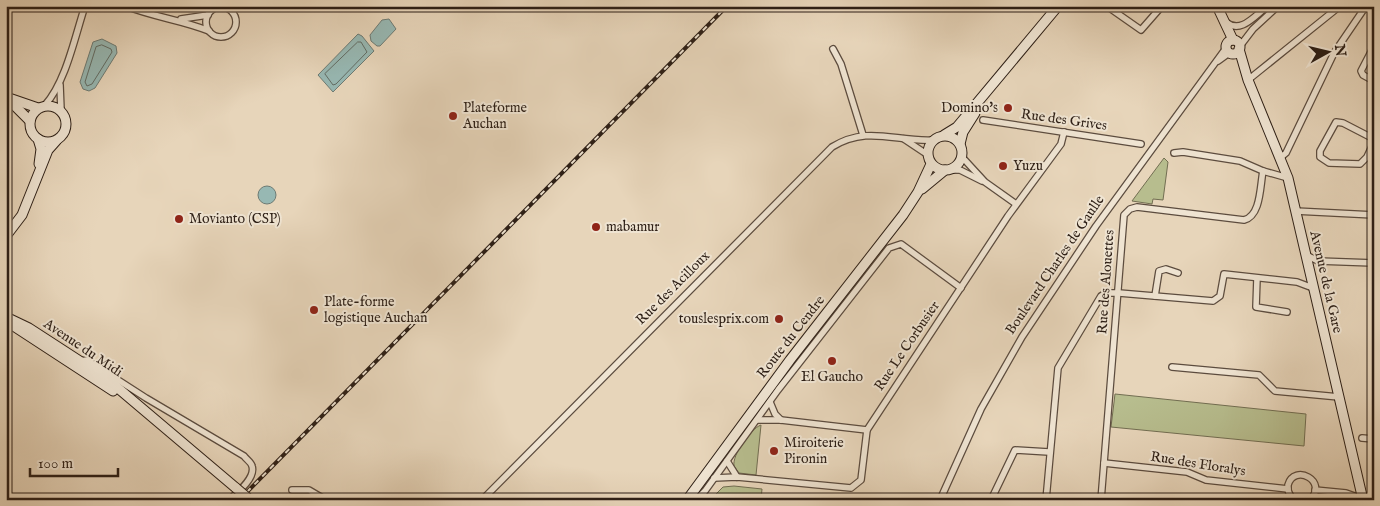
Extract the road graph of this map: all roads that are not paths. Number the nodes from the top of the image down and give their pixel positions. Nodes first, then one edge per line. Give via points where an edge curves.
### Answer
1 (85, 6) edge
2 (126, 6) edge
3 (1058, 6) edge
4 (1110, 6) edge
5 (1162, 6) edge
6 (1217, 6) edge
7 (1268, 6) edge
8 (1278, 6) edge
9 (1340, 6) edge
10 (1366, 6) edge
11 (208, 15) junction
12 (174, 20) junction
13 (1224, 21) junction
14 (208, 31) junction
15 (1374, 46) edge
16 (1232, 48) junction
17 (833, 49) dead end
18 (1247, 78) junction
19 (60, 80) junction
20 (1374, 81) edge
21 (988, 91) junction
22 (6, 97) edge
23 (42, 107) junction
24 (61, 110) junction
25 (983, 120) dead end
26 (30, 121) junction
27 (1064, 132) junction
28 (863, 135) junction
29 (944, 135) junction
30 (902, 138) junction
31 (38, 139) junction
32 (933, 140) junction
33 (56, 141) junction
34 (1374, 141) edge
35 (960, 144) junction
36 (1141, 144) dead end
37 (1174, 153) dead end
38 (962, 157) junction
39 (1280, 158) junction
40 (929, 160) junction
41 (947, 170) junction
42 (1263, 171) junction
43 (38, 177) junction
44 (1288, 178) junction
45 (985, 182) junction
46 (918, 192) junction
47 (1016, 204) junction
48 (1295, 211) junction
49 (1374, 215) edge
50 (6, 236) edge
51 (1306, 255) junction
52 (1318, 261) junction
53 (1374, 263) edge
54 (1178, 273) dead end
55 (1309, 273) junction
56 (1257, 278) junction
57 (1297, 282) junction
58 (960, 288) junction
59 (1313, 288) junction
60 (1119, 293) junction
61 (1155, 296) junction
62 (1287, 312) dead end
63 (6, 317) edge
64 (6, 321) edge
65 (34, 339) junction
66 (80, 360) junction
67 (1172, 367) dead end
68 (1338, 392) junction
69 (1325, 397) junction
70 (770, 402) junction
71 (140, 408) junction
72 (757, 420) junction
73 (781, 420) junction
74 (867, 430) junction
75 (1362, 438) dead end
76 (1374, 439) edge
77 (1049, 452) junction
78 (727, 461) junction
79 (1104, 463) junction
80 (737, 477) junction
81 (714, 478) junction
82 (1360, 487) junction
83 (1288, 489) junction
84 (292, 490) dead end
85 (1315, 490) junction
86 (1346, 493) junction
87 (1363, 499) edge
88 (229, 500) edge
89 (250, 500) edge
90 (326, 500) edge
91 (482, 500) edge
92 (687, 500) edge
93 (696, 500) edge
94 (940, 500) edge
95 (991, 500) edge
96 (1046, 500) edge
97 (1101, 500) edge
98 (1294, 500) edge
99 (1310, 500) edge

1 - 19 street
2 - 12 street
3 - 21 main road
4 - 5 street via 1141,30
6 - 13 main road, Avenue de la Gare
7 - 13 street via 1240,26 1230,26
8 - 16 street, Boulevard Charles de Gaulle
9 - 18 street
10 - 39 street via 1334,53 1286,152
11 - 12 street
11 - 14 street
11 - 14 street via 214,8 225,7 234,13 237,22 234,32 224,38
12 - 14 street
13 - 16 main road, Avenue de la Gare
15 - 20 street via 1361,71 1362,75
16 - 18 main road, Avenue de la Gare
16 - 94 street, Boulevard Charles de Gaulle via 1218,61 1096,226 1022,337 981,409
17 - 28 street via 841,64
18 - 39 main road, Avenue de la Gare
19 - 23 street via 52,97
19 - 24 street
21 - 29 main road via 957,127
21 - 35 main road via 963,132
22 - 23 main road
22 - 26 main road
23 - 24 main road
23 - 26 main road
24 - 33 main road via 67,126
25 - 27 street, Rue des Grives
26 - 31 main road via 31,131
27 - 36 street, Rue des Grives
27 - 47 street, Rue Le Corbusier via 1058,147
28 - 30 street, Rue des Acilloux via 884,134
28 - 91 street, Rue des Acilloux via 837,144 824,154
29 - 32 main road
29 - 35 main road via 953,137
30 - 32 street, Rue des Acilloux
30 - 40 street, Rue des Acilloux
31 - 33 main road
31 - 43 main road
32 - 40 main road via 928,148
33 - 43 main road via 48,150
34 - 34 street via 1336,122 1320,150 1320,157 1328,163 1360,164
35 - 38 main road
37 - 42 street via 1240,161
38 - 41 main road via 957,165
38 - 45 street
39 - 44 main road, Avenue de la Gare
40 - 41 main road
40 - 46 main road, Route du Cendre
41 - 45 street via 960,170
41 - 46 main road, Route du Cendre
42 - 44 street
42 - 60 street, Rue des Alouettes via 1255,212 1244,220 1138,208 1126,211
43 - 50 main road via 22,215
44 - 48 main road, Avenue de la Gare
45 - 47 street
46 - 92 main road, Route du Cendre
47 - 58 street, Rue Le Corbusier
48 - 49 street
48 - 51 main road, Avenue de la Gare
51 - 52 street
51 - 55 main road, Avenue de la Gare
52 - 53 street
52 - 55 street
54 - 61 street via 1166,269 1159,271
55 - 57 street
55 - 59 main road, Avenue de la Gare
56 - 57 street
56 - 61 street via 1224,274 1222,292 1216,301
56 - 62 street via 1256,308
57 - 59 street
58 - 70 street via 901,244 889,248
58 - 74 street, Rue Le Corbusier
59 - 68 main road, Avenue de la Gare
60 - 61 street
60 - 77 street via 1101,296 1062,359 1056,377
60 - 79 street, Rue des Alouettes
63 - 66 main road, Avenue du Midi
64 - 65 main road, Avenue du Midi
65 - 66 street via 75,361
65 - 71 main road, Avenue du Midi
66 - 71 main road, Avenue du Midi
66 - 88 street via 88,360 244,456 252,466 252,473
67 - 69 street via 1259,375 1276,391
68 - 69 street
68 - 69 street
68 - 82 main road, Avenue de la Gare
70 - 72 street
70 - 73 street
71 - 89 main road, Avenue du Midi, bridge
72 - 73 street
72 - 78 street
73 - 74 street
74 - 80 street via 861,480 851,488
75 - 76 street
77 - 95 street via 1015,450
77 - 96 street
78 - 80 street
78 - 81 street
79 - 83 street, Rue des Floralys via 1187,472 1206,480
79 - 97 street, Rue des Alouettes
80 - 81 street
81 - 93 street
82 - 86 street
82 - 87 main road, Avenue de la Gare
83 - 85 street via 1291,480 1302,475 1313,481
83 - 98 street
84 - 90 street via 309,490
85 - 86 street
85 - 99 street
86 - 87 street

